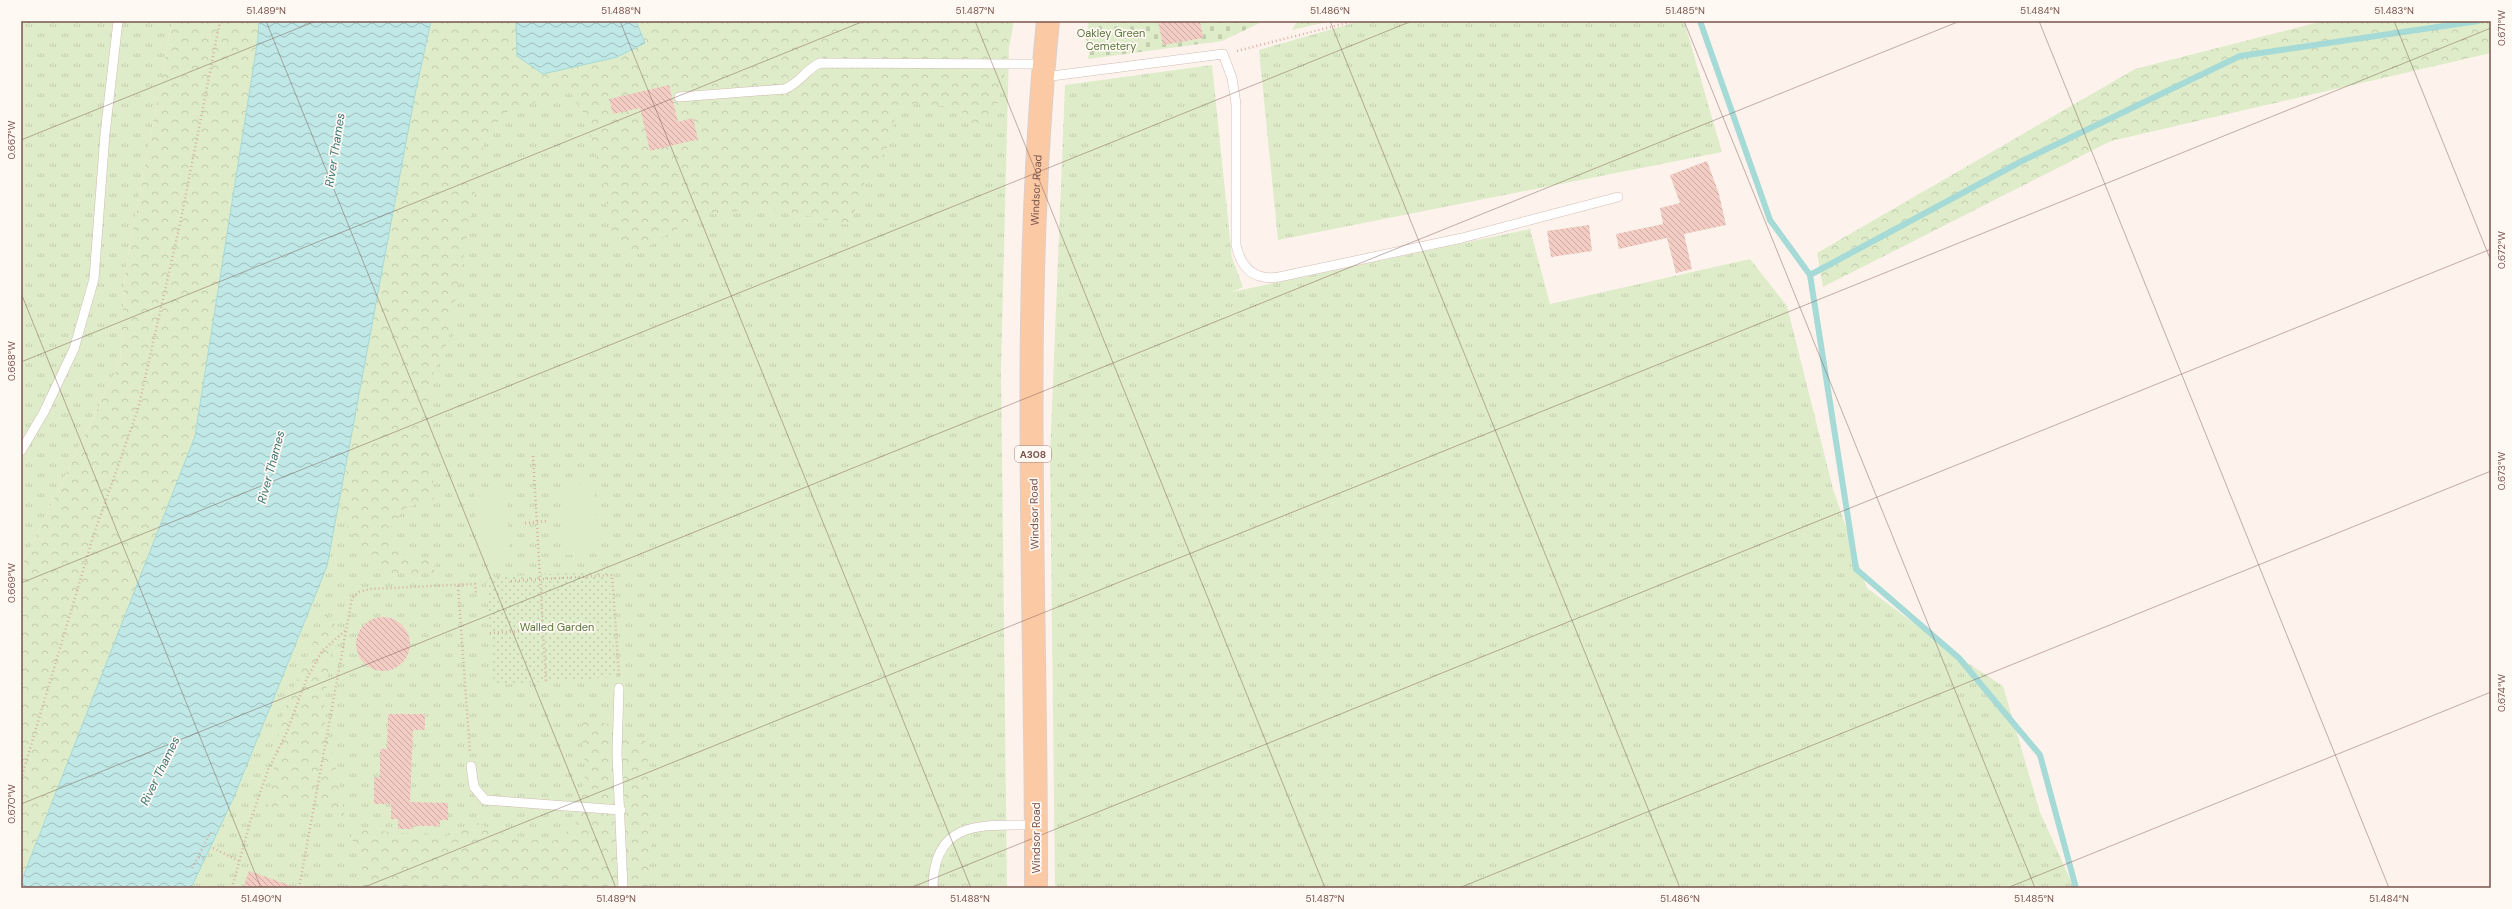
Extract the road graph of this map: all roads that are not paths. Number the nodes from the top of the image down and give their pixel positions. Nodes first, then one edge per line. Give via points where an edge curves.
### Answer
1 (118, 21) edge
2 (1048, 21) edge
3 (1043, 70) junction
4 (679, 97) dead end
5 (1618, 197) dead end
6 (21, 451) edge
7 (619, 688) road end
8 (471, 766) road end
9 (621, 810) junction
10 (1036, 825) junction
11 (623, 888) edge
12 (933, 888) edge
13 (1036, 888) edge

1 - 6 lane via 105,134 94,279 74,349 44,412
2 - 3 main road, Windsor Road / A308
3 - 4 lane via 820,63 797,83 785,89
3 - 5 lane via 1223,54 1232,78 1236,104 1236,245 1243,266 1263,278 1279,277 1428,245
3 - 10 main road, Windsor Road / A308 via 1032,284
7 - 9 lane via 617,753
8 - 9 lane via 474,787 479,796 493,803
9 - 11 lane
10 - 12 lane via 985,826 969,828 954,835 942,847 938,856
10 - 13 main road, Windsor Road / A308

